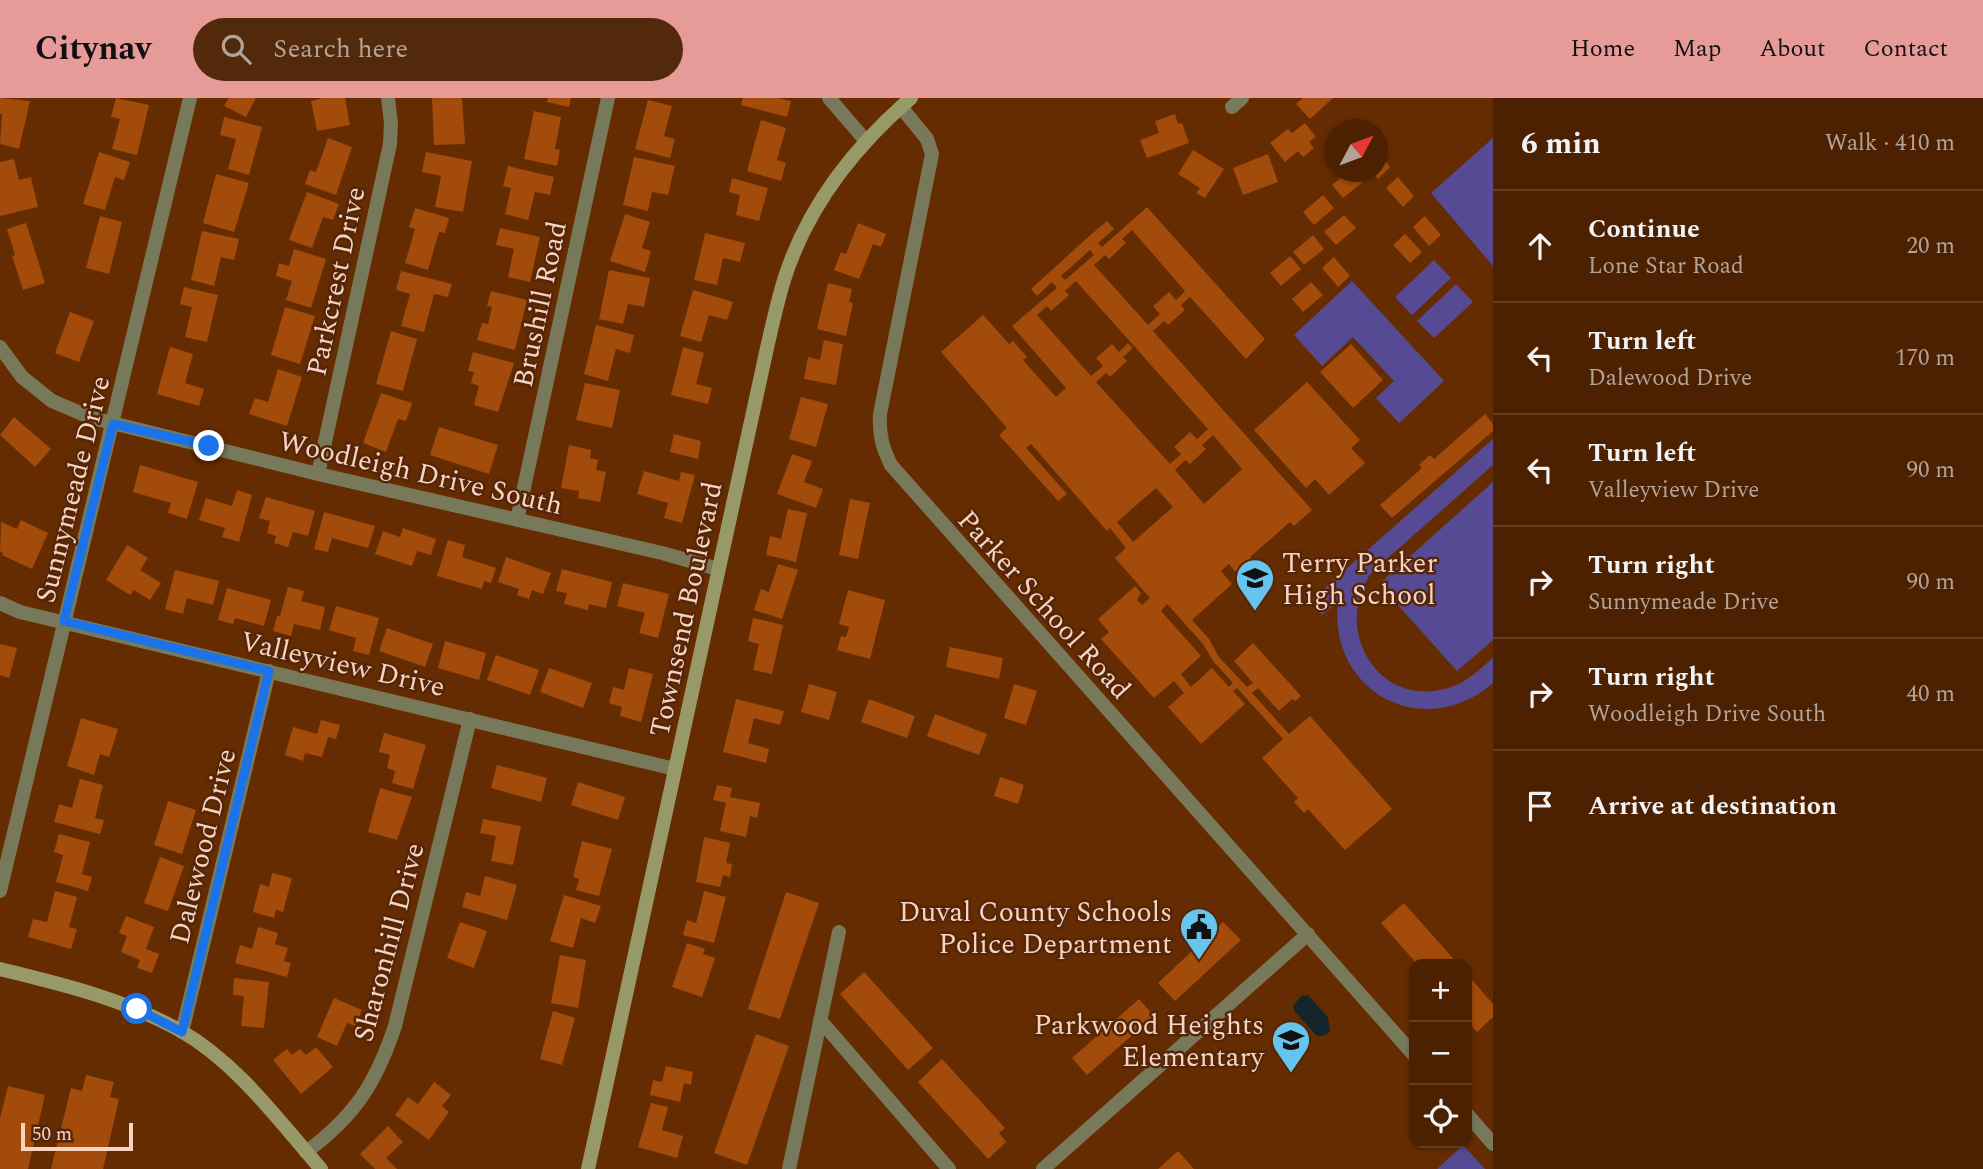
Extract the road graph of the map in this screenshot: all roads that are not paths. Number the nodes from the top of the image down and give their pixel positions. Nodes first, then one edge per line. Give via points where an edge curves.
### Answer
1 (190, 98) edge
2 (388, 98) edge
3 (608, 98) edge
4 (829, 98) edge
5 (906, 102) edge
6 (865, 141) junction
7 (0, 347) edge
8 (113, 424) junction
9 (318, 474) junction
10 (517, 520) junction
11 (718, 569) junction
12 (0, 603) edge
13 (64, 621) junction
14 (269, 671) junction
15 (470, 719) junction
16 (675, 769) junction
17 (0, 891) edge
18 (839, 932) dead end
19 (1308, 934) junction
20 (0, 969) edge
21 (820, 1020) junction
22 (182, 1032) junction
23 (1409, 1049) edge
24 (1472, 1120) edge
25 (1493, 1144) edge
26 (306, 1152) junction
27 (321, 1169) edge
28 (588, 1169) edge
29 (789, 1169) edge
30 (949, 1169) edge
31 (1043, 1169) edge

1 - 8 street, Sunnymeade Drive
2 - 9 street, Parkcrest Drive via 390,144
3 - 10 street, Brushill Road
4 - 6 street
5 - 6 street, Townsend Boulevard
5 - 19 street, Parker School Road via 932,154 880,414 883,449 910,490
6 - 11 street, Townsend Boulevard via 816,206 784,280
7 - 8 street, Woodleigh Drive South via 22,377 52,401
8 - 9 street, Woodleigh Drive South
8 - 13 street, Sunnymeade Drive
9 - 10 street, Woodleigh Drive South
10 - 11 street, Woodleigh Drive South
11 - 16 street, Townsend Boulevard
12 - 13 street, Valleyview Drive
13 - 14 street, Valleyview Drive
13 - 17 street, Sunnymeade Drive
14 - 15 street, Valleyview Drive
14 - 22 street, Dalewood Drive
15 - 16 street, Valleyview Drive
15 - 26 street, Sharonhill Drive via 385,1054 356,1106
16 - 28 street, Townsend Boulevard
18 - 21 street
19 - 23 street, Parker School Road
19 - 31 street
20 - 22 street via 75,987 137,1009
21 - 29 street
21 - 30 street
22 - 26 street via 226,1065
24 - 25 street
26 - 27 street

